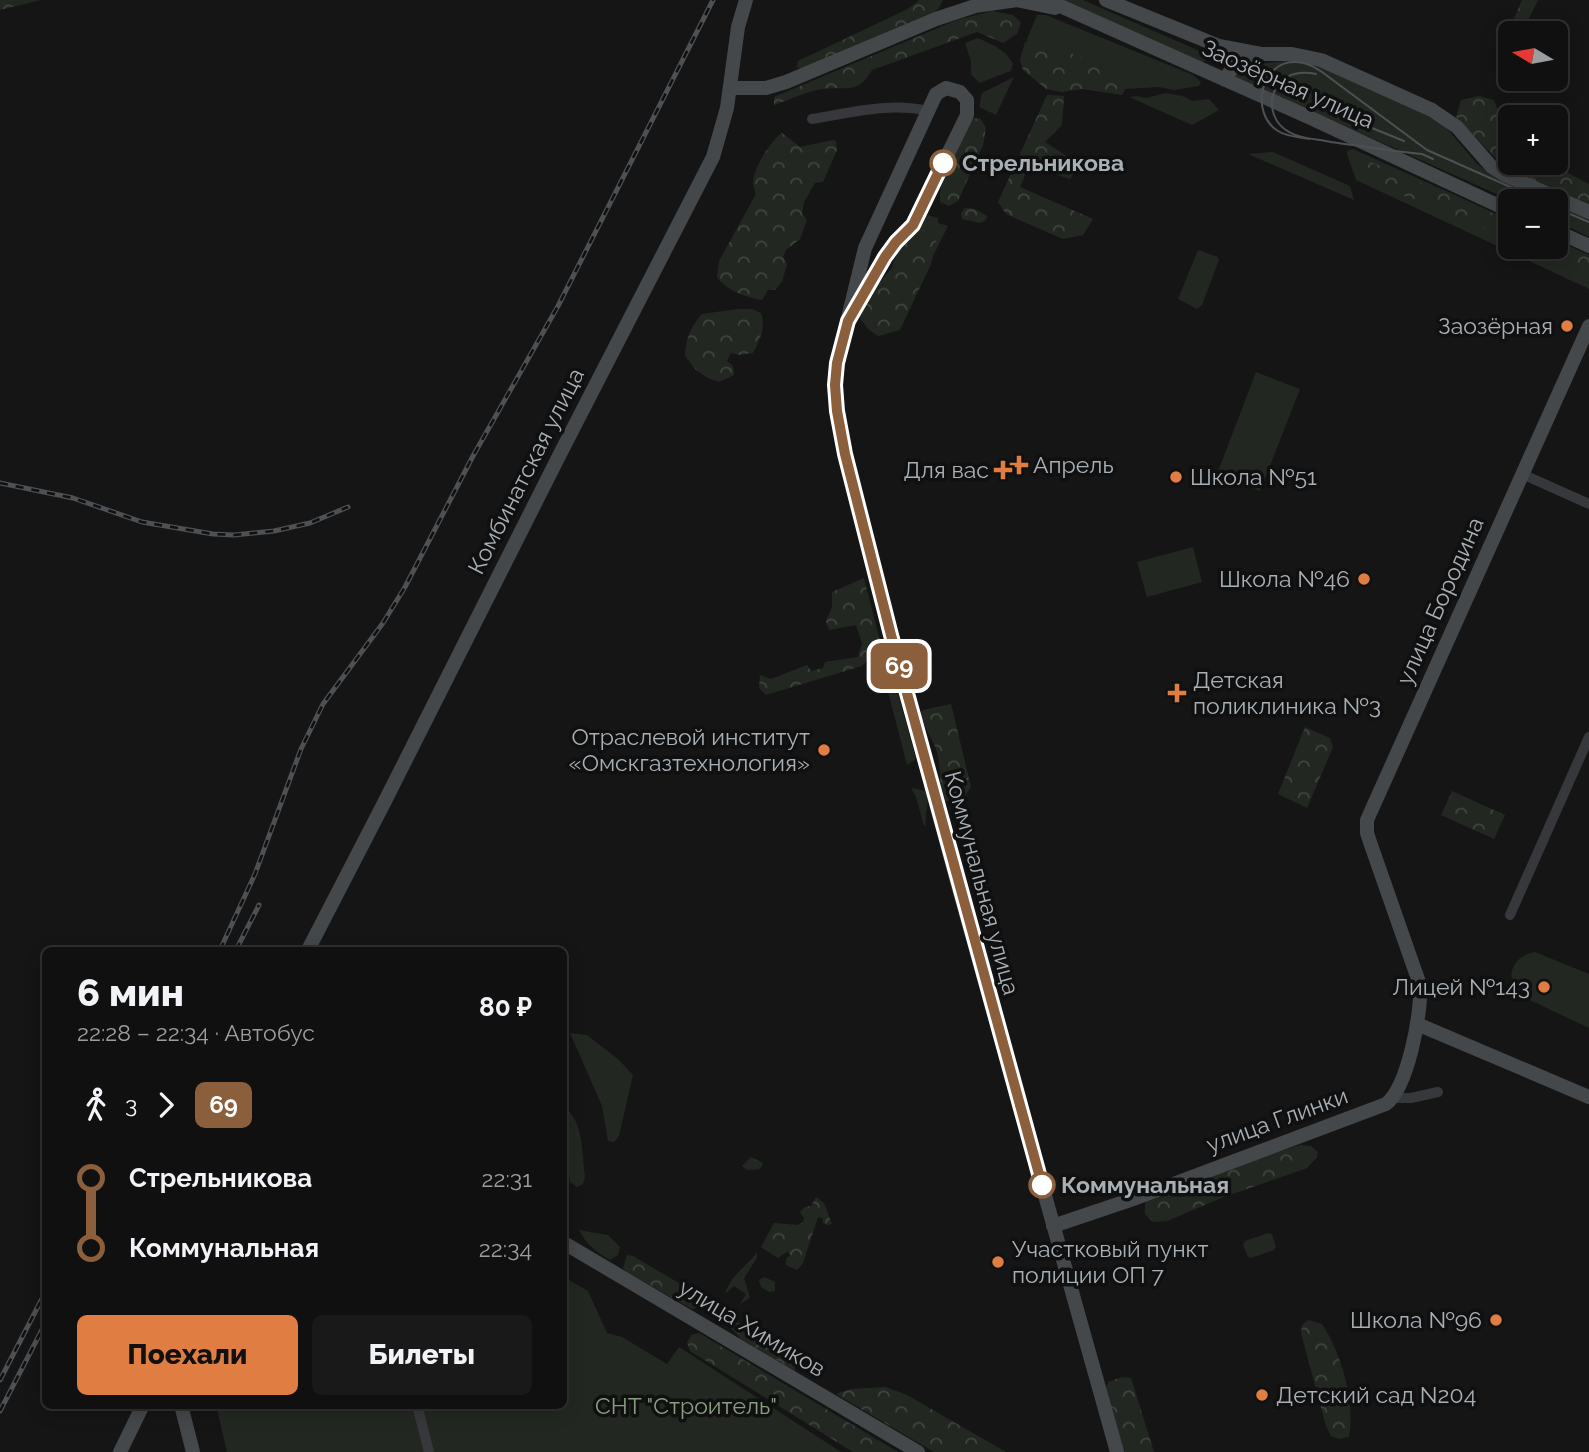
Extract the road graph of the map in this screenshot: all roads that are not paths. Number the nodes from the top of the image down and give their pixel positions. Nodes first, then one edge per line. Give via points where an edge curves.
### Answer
1 (746, 0) edge
2 (954, 0) edge
3 (1047, 0) edge
4 (1105, 0) edge
5 (1071, 11) junction
6 (936, 19) junction
7 (1207, 42) junction
8 (1261, 54) junction
9 (1198, 67) junction
10 (1225, 80) junction
11 (731, 89) junction
12 (928, 111) junction
13 (812, 119) dead end
14 (1498, 205) edge
15 (1589, 212) edge
16 (1568, 236) edge
17 (1589, 246) edge
18 (848, 321) junction
19 (1589, 326) edge
20 (1522, 474) junction
21 (1589, 504) edge
22 (1589, 737) edge
23 (1510, 915) dead end
24 (310, 947) edge
25 (1417, 1024) junction
26 (1438, 1092) dead end
27 (1589, 1097) edge
28 (1393, 1098) junction
29 (1053, 1226) junction
30 (567, 1245) edge
31 (141, 1409) edge
32 (182, 1409) edge
33 (418, 1409) edge
34 (120, 1452) edge
35 (193, 1452) edge
36 (429, 1452) edge
37 (918, 1452) edge
38 (1116, 1452) edge

1 - 11 main road, Комбинатская улица
2 - 6 main road
3 - 5 main road, Заозёрная улица
4 - 7 main road, Заозёрная улица
5 - 6 main road via 1000,1
5 - 9 main road, Заозёрная улица
6 - 11 main road via 786,82
7 - 8 main road, Заозёрная улица
7 - 9 main road via 1214,57 1207,67
8 - 10 main road via 1231,68
8 - 15 main road, Заозёрная улица via 1321,60 1432,110 1457,127 1491,166
9 - 10 main road, Заозёрная улица
10 - 14 main road, Заозёрная улица
11 - 24 main road, Комбинатская улица via 713,157
12 - 13 street via 881,108
12 - 18 main road, Коммунальная улица via 864,247
12 - 18 main road, Коммунальная улица via 936,94 946,88 967,100 967,115 913,225 885,257
16 - 17 main road
18 - 29 main road, Коммунальная улица via 835,385 845,454
19 - 20 main road, улица Бородина
20 - 21 street
20 - 25 main road, улица Бородина via 1367,820 1367,833 1420,985
22 - 23 street
25 - 27 main road
25 - 28 main road, улица Бородина
26 - 28 street, улица Глинки
28 - 29 main road, улица Глинки
29 - 38 main road, Коммунальная улица
30 - 37 main road, улица Химиков
31 - 34 main road
32 - 35 main road
33 - 36 street

